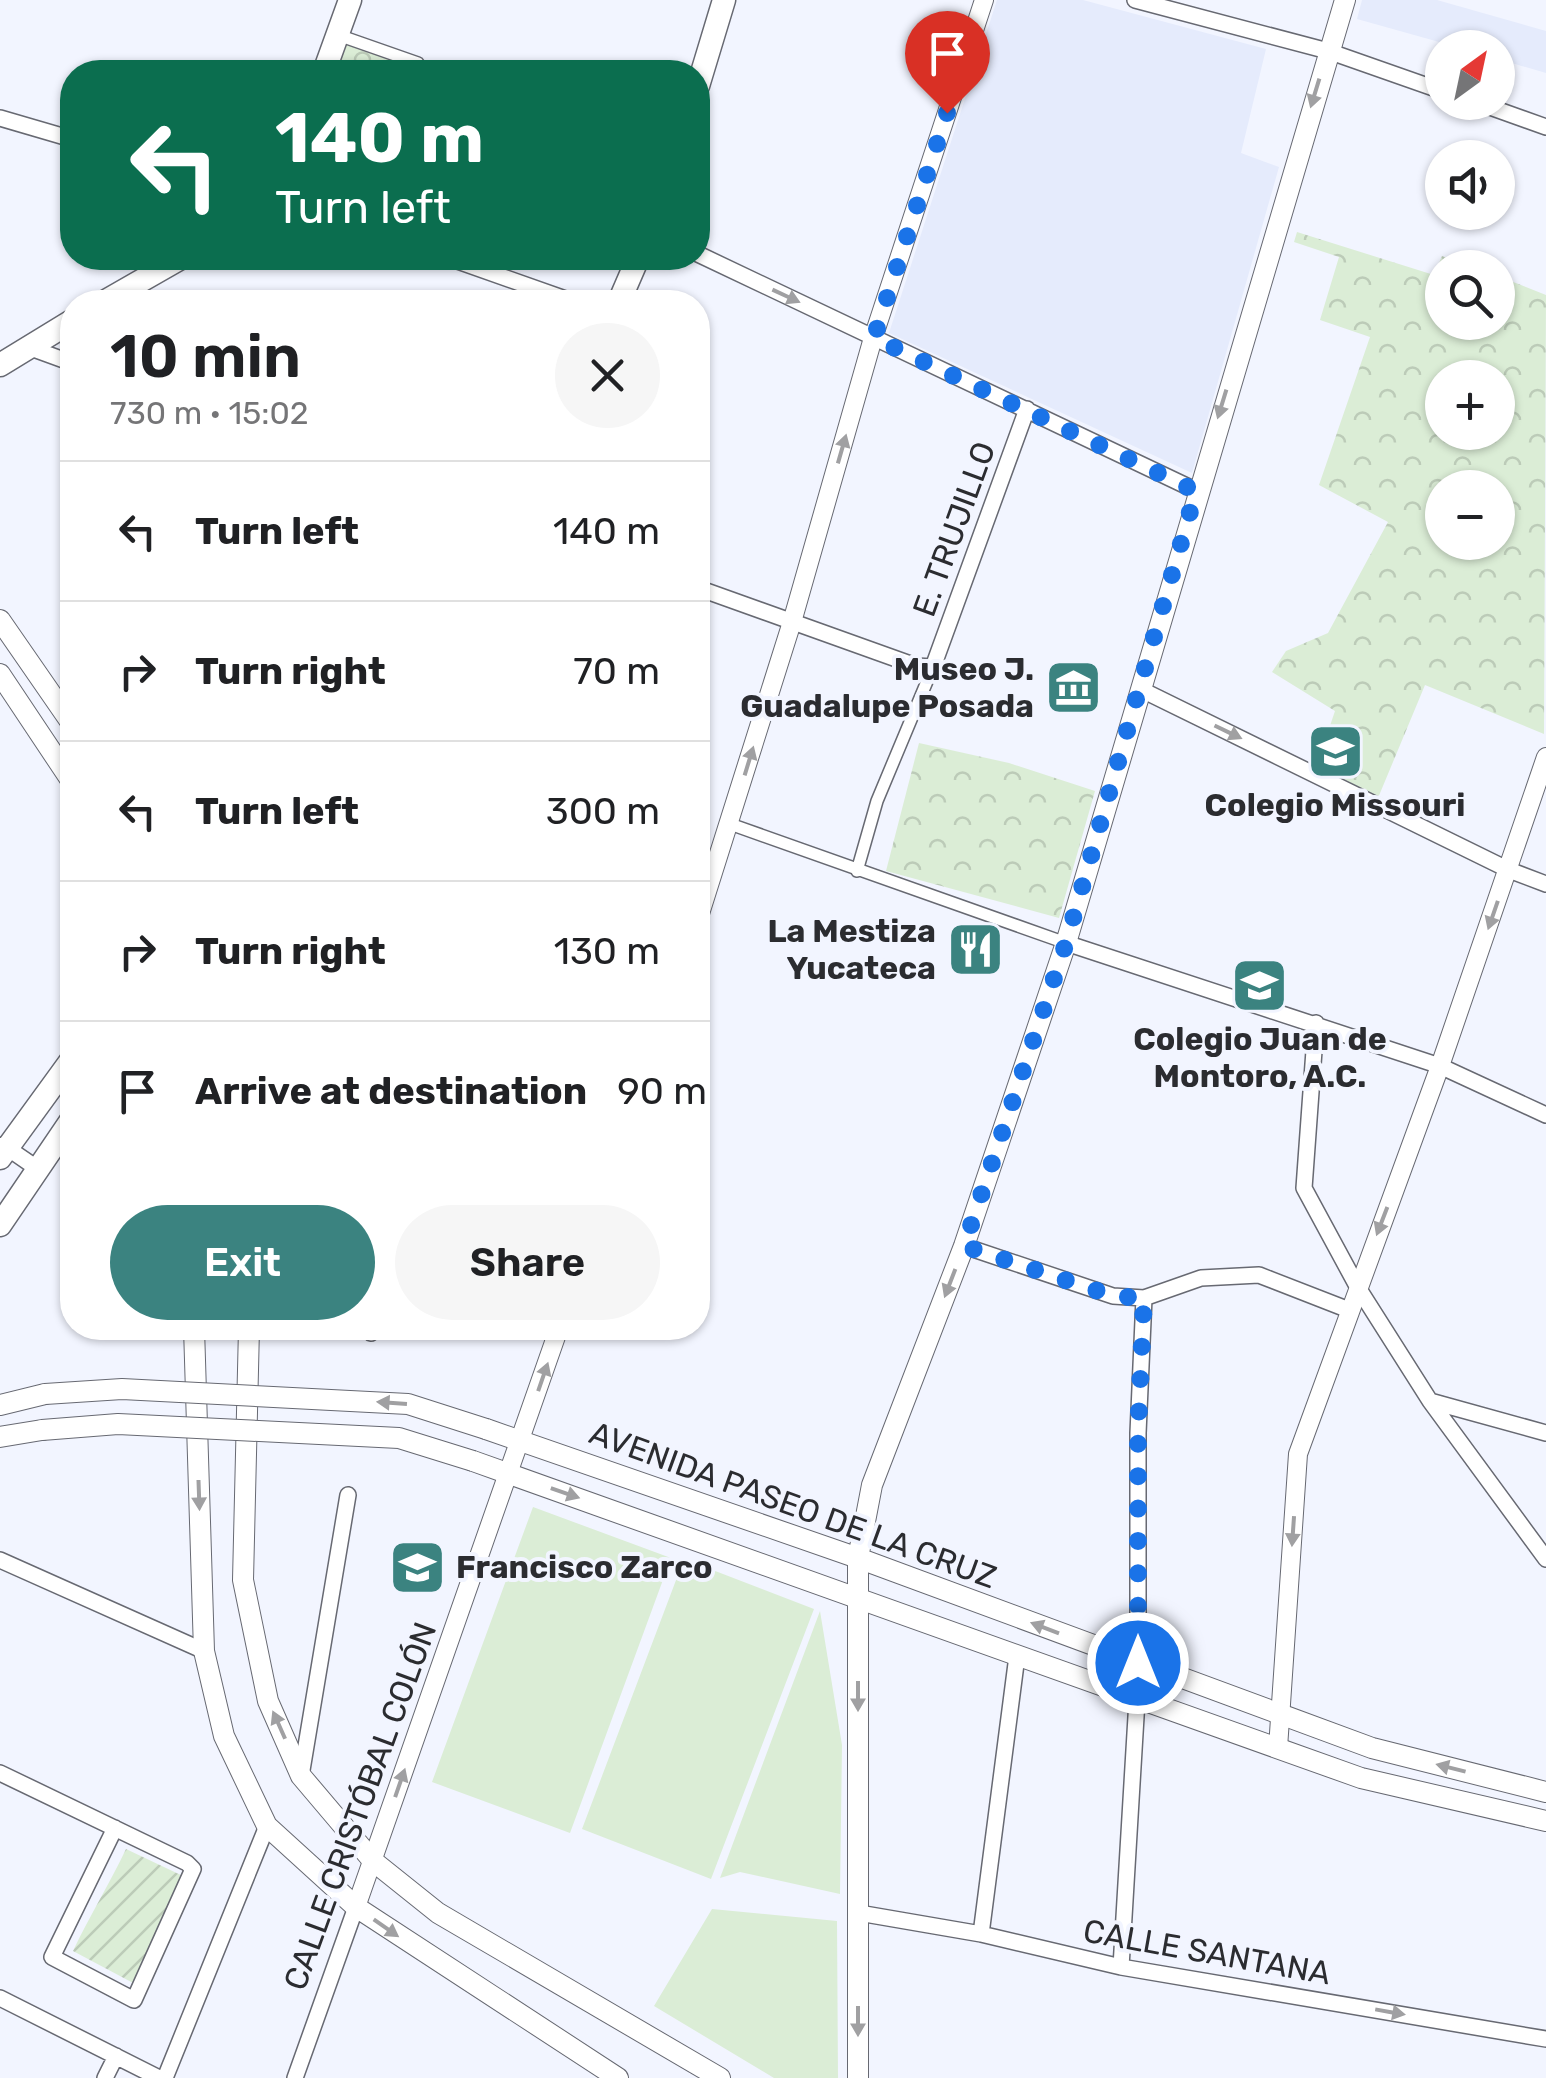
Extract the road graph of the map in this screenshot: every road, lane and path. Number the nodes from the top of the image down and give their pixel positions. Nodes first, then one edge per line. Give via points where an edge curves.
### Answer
1 (350, 0) edge
2 (724, 0) edge
3 (984, 0) edge
4 (1135, 0) edge
5 (1345, 0) edge
6 (338, 35) junction
7 (1328, 51) junction
8 (329, 60) edge
9 (409, 60) edge
10 (706, 60) edge
11 (1425, 85) edge
12 (1515, 116) edge
13 (0, 118) edge
14 (1546, 127) edge
15 (60, 136) edge
16 (710, 260) edge
17 (160, 270) edge
18 (483, 270) edge
19 (125, 290) edge
20 (540, 290) edge
21 (60, 328) edge
22 (874, 338) junction
23 (28, 347) junction
24 (60, 359) edge
25 (0, 365) edge
26 (1027, 409) junction
27 (1196, 491) junction
28 (710, 592) edge
29 (0, 620) edge
30 (792, 622) junction
31 (933, 667) junction
32 (0, 674) edge
33 (1140, 689) junction
34 (60, 707) edge
35 (1546, 757) edge
36 (60, 764) edge
37 (730, 824) junction
38 (1508, 870) junction
39 (856, 871) junction
40 (710, 884) edge
41 (1546, 884) edge
42 (1066, 943) junction
43 (1316, 1023) junction
44 (1440, 1066) junction
45 (60, 1074) edge
46 (1546, 1115) edge
47 (60, 1137) edge
48 (2, 1149) edge
49 (38, 1169) junction
50 (0, 1226) edge
51 (964, 1246) junction
52 (1357, 1286) junction
53 (1144, 1298) junction
54 (1350, 1310) junction
55 (194, 1340) edge
56 (250, 1340) edge
57 (556, 1340) edge
58 (1430, 1401) junction
59 (0, 1405) edge
60 (1546, 1433) edge
61 (0, 1437) edge
62 (521, 1440) junction
63 (510, 1474) junction
64 (348, 1495) dead end
65 (858, 1558) junction
66 (1546, 1559) edge
67 (0, 1560) edge
68 (858, 1598) junction
69 (204, 1651) junction
70 (1017, 1656) junction
71 (1138, 1663) junction
72 (1137, 1700) junction
73 (1281, 1715) junction
74 (1278, 1748) junction
75 (0, 1772) edge
76 (301, 1776) junction
77 (1546, 1792) edge
78 (1546, 1821) edge
79 (267, 1826) junction
80 (115, 1828) junction
81 (373, 1861) junction
82 (356, 1908) junction
83 (859, 1914) junction
84 (980, 1934) junction
85 (1121, 1967) junction
86 (0, 1998) edge
87 (1546, 2039) edge
88 (116, 2056) junction
89 (105, 2078) edge
90 (162, 2078) edge
91 (296, 2078) edge
92 (618, 2078) edge
93 (720, 2078) edge
94 (858, 2078) edge

1 - 6 main road
2 - 10 main road
3 - 22 street
4 - 7 street
5 - 7 main road
6 - 8 main road
6 - 9 street
7 - 11 street
7 -> 27 main road
12 - 14 street
13 - 15 street
16 -> 22 street
17 - 19 main road
18 - 20 street
21 - 23 main road
22 - 26 street
30 -> 22 street
23 - 24 street
23 - 25 main road
26 - 27 street
26 - 31 street, E. TRUJILLO
27 - 33 main road
28 - 30 street
29 - 34 main road
30 - 31 street
37 -> 30 street
31 - 39 street
32 - 36 main road
33 -> 38 street
33 - 42 main road
35 - 38 street
37 - 39 street
37 - 40 street
38 - 41 street
38 -> 44 street
39 - 42 street
42 - 43 street
42 - 51 main road
43 - 44 street
43 - 52 street via 1304,1188
44 - 46 street
44 -> 52 street
45 - 48 main road
47 - 49 main road
48 - 49 street
49 - 50 main road
51 - 53 street via 1113,1296
51 -> 65 main road via 872,1485
52 - 54 street
52 - 58 street
53 - 54 street via 1201,1278 1259,1275
53 - 71 street
54 -> 73 street via 1298,1454
55 -> 69 main road
76 -> 56 main road via 268,1701 244,1580
62 -> 57 street, CALLE CRISTÓBAL COLÓN
58 - 60 street
58 - 66 street
62 -> 59 main road, AVENIDA PASEO DE LA CRUZ, bridge via 408,1404 122,1390 44,1394
61 - 63 main road, AVENIDA PASEO DE LA CRUZ, bridge via 118,1424 400,1438
62 - 63 street, CALLE CRISTÓBAL COLÓN
62 - 65 main road, AVENIDA PASEO DE LA CRUZ
63 -> 68 main road, AVENIDA PASEO DE LA CRUZ
81 -> 63 street, CALLE CRISTÓBAL COLÓN
64 - 76 street
65 - 68 main road
71 -> 65 main road, AVENIDA PASEO DE LA CRUZ
67 - 69 street
68 - 70 main road, AVENIDA PASEO DE LA CRUZ
68 -> 83 main road
69 - 79 main road via 224,1736
70 - 72 main road, AVENIDA PASEO DE LA CRUZ
70 - 84 street
71 - 73 main road, AVENIDA PASEO DE LA CRUZ
72 - 74 main road, AVENIDA PASEO DE LA CRUZ
72 - 85 street
73 - 74 street
77 -> 73 main road, AVENIDA PASEO DE LA CRUZ via 1372,1748
74 - 78 main road, AVENIDA PASEO DE LA CRUZ via 1361,1778
75 - 80 street
76 - 81 main road
79 - 82 main road
79 - 90 street
80 - 80 street via 193,1869 134,2000 58,1964 52,1949
81 - 82 street, CALLE CRISTÓBAL COLÓN
81 - 93 main road via 438,1913
82 - 91 street, CALLE CRISTÓBAL COLÓN
82 -> 92 main road
83 - 84 street, CALLE SANTANA
83 -> 94 main road
84 - 85 street, CALLE SANTANA
85 -> 87 street, CALLE SANTANA
86 - 88 street
88 - 89 street
88 - 90 street

